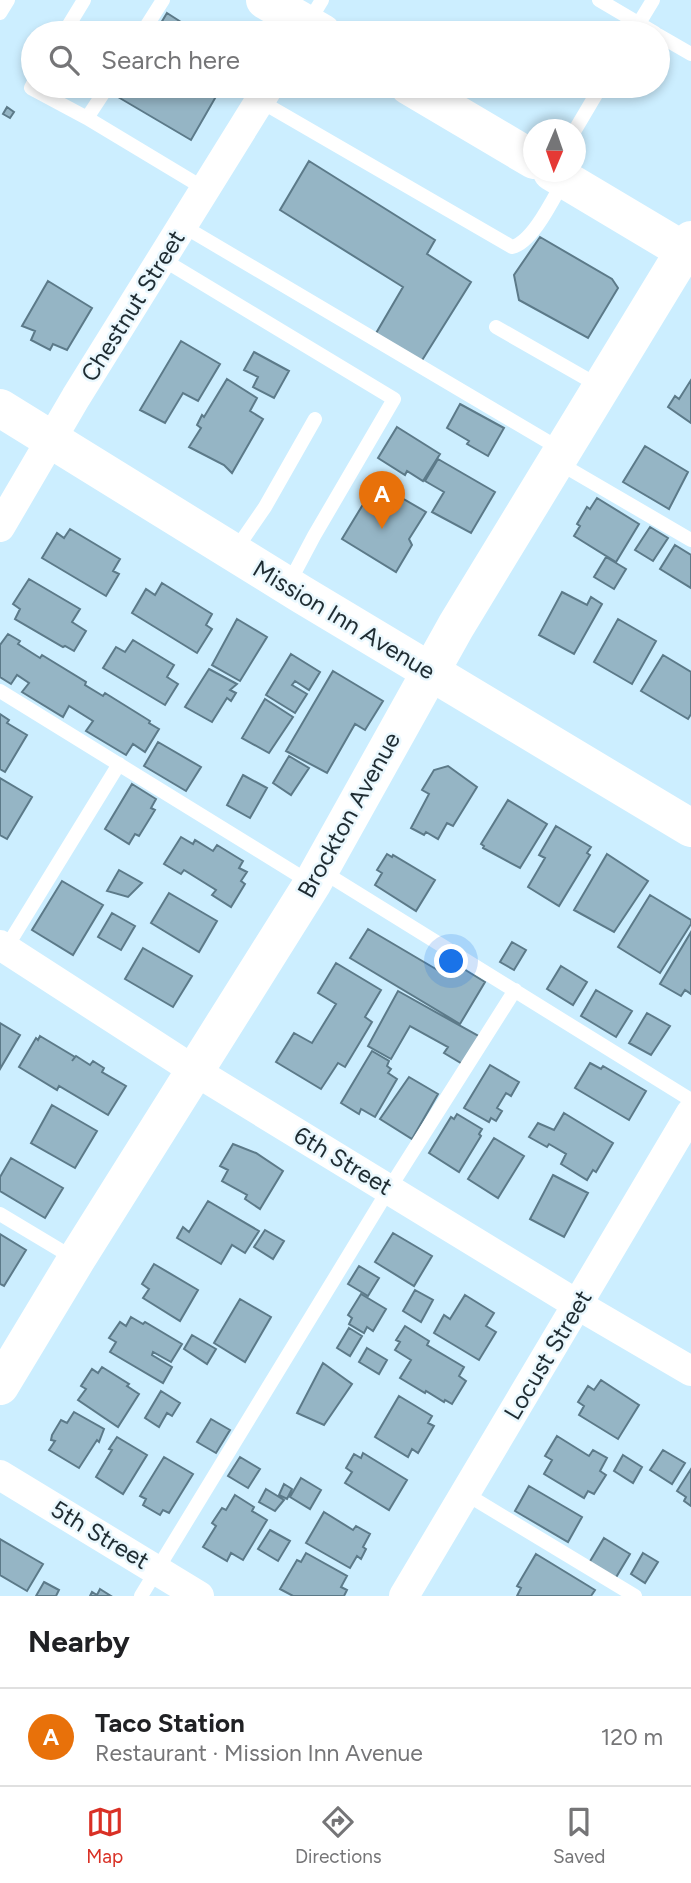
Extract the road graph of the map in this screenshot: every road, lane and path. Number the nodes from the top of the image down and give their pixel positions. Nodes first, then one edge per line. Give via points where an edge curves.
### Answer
1 (8, 0) edge
2 (84, 0) edge
3 (163, 0) edge
4 (265, 0) edge
5 (599, 0) edge
6 (653, 0) edge
7 (0, 13) edge
8 (71, 21) edge
9 (150, 21) edge
10 (309, 21) edge
11 (626, 21) edge
12 (641, 21) edge
13 (670, 42) edge
14 (691, 54) edge
15 (53, 98) edge
16 (100, 98) edge
17 (261, 98) edge
18 (272, 98) edge
19 (429, 98) edge
20 (594, 98) edge
21 (87, 118) junction
22 (582, 119) edge
23 (523, 154) edge
24 (547, 182) edge
25 (571, 182) edge
26 (205, 189) junction
27 (183, 226) junction
28 (689, 248) edge
29 (162, 259) junction
30 (496, 327) dead end
31 (602, 388) junction
32 (0, 408) edge
33 (315, 419) dead end
34 (51, 440) junction
35 (560, 456) junction
36 (0, 527) edge
37 (691, 540) edge
38 (233, 553) junction
39 (288, 586) junction
40 (430, 671) junction
41 (0, 691) edge
42 (119, 764) junction
43 (691, 828) edge
44 (316, 877) junction
45 (3, 947) edge
46 (515, 990) junction
47 (195, 1072) junction
48 (691, 1100) edge
49 (691, 1113) edge
50 (388, 1189) junction
51 (0, 1214) edge
52 (76, 1260) junction
53 (578, 1305) junction
54 (691, 1371) edge
55 (0, 1386) edge
56 (0, 1475) edge
57 (466, 1494) junction
58 (158, 1569) junction
59 (141, 1596) edge
60 (199, 1596) edge
61 (404, 1596) edge
62 (635, 1596) edge

1 - 7 lane
2 - 8 lane
3 - 9 lane
4 - 10 main road
5 - 11 lane
6 - 12 lane
13 - 14 lane
15 - 21 lane
16 - 21 lane
17 - 26 street, Chestnut Street
18 - 24 lane via 512,247 521,244 535,227
19 - 23 main road
20 - 22 lane
21 - 26 lane
25 - 28 main road
26 - 27 street, Chestnut Street
27 - 29 street, Chestnut Street
27 - 35 lane
28 - 31 main road, Brockton Avenue
29 - 34 street, Chestnut Street
29 - 39 lane via 394,399
30 - 31 lane
31 - 35 main road, Brockton Avenue
32 - 34 main road, Mission Inn Avenue
33 - 38 lane
34 - 36 street, Chestnut Street
34 - 38 main road, Mission Inn Avenue
35 - 37 lane
35 - 40 main road, Brockton Avenue
38 - 39 main road, Mission Inn Avenue
39 - 40 main road, Mission Inn Avenue
40 - 43 main road, Mission Inn Avenue
40 - 44 main road, Brockton Avenue
41 - 42 lane
42 - 44 lane
42 - 45 lane
44 - 46 lane
44 - 47 main road, Brockton Avenue
45 - 47 street, 6th Street
46 - 48 lane
46 - 50 lane
47 - 50 street, 6th Street
47 - 52 main road, Brockton Avenue
49 - 53 street, Locust Street
50 - 53 street, 6th Street
50 - 58 lane
51 - 52 lane
52 - 55 main road, Brockton Avenue
53 - 54 street, 6th Street
53 - 57 street, Locust Street
56 - 58 street, 5th Street
57 - 61 street, Locust Street
57 - 62 lane
58 - 59 lane
58 - 60 street, 5th Street

